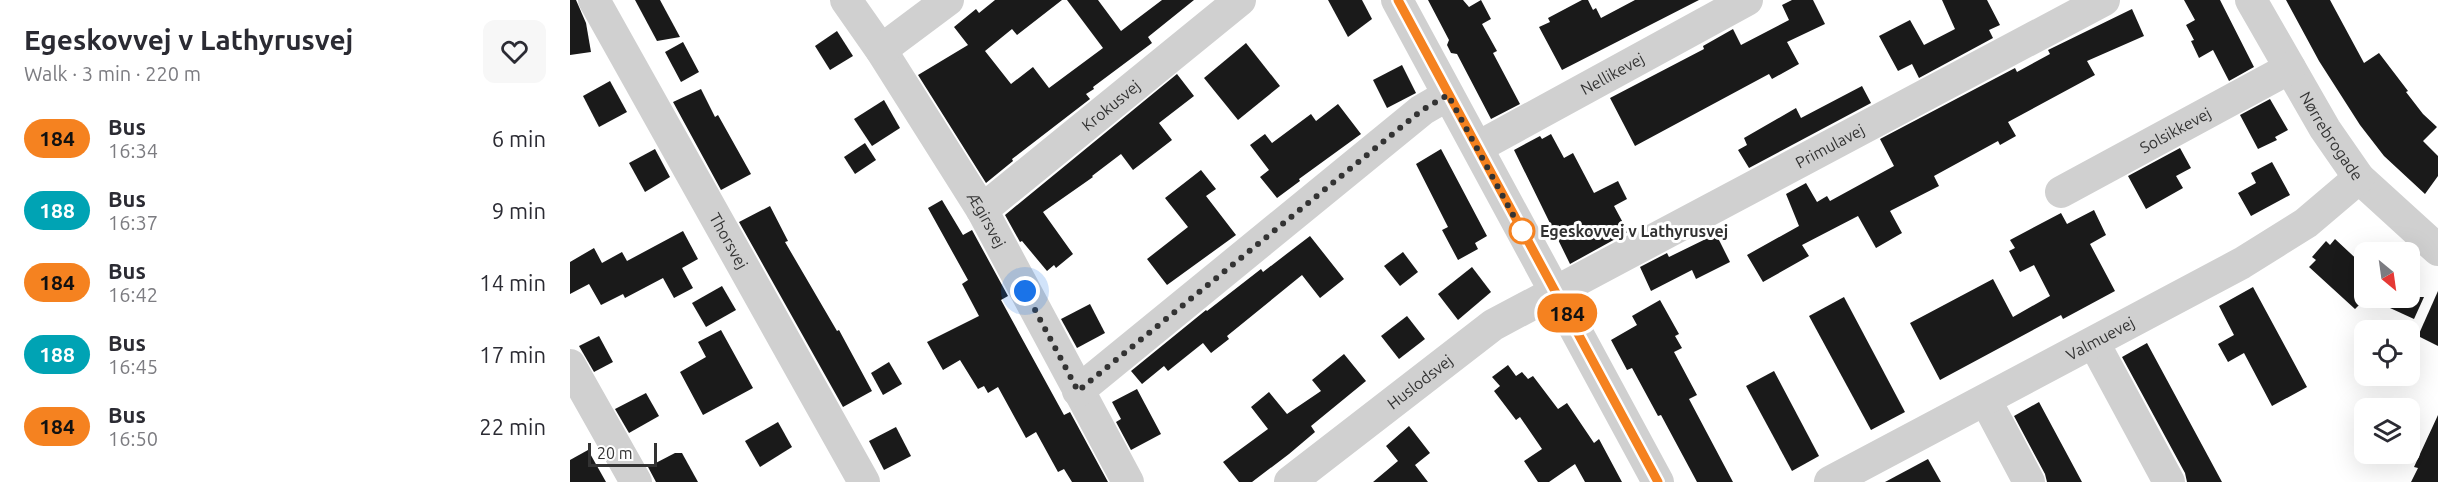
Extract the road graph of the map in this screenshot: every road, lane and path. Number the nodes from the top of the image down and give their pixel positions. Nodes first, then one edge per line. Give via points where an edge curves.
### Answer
1 (594, 0) edge
2 (846, 0) edge
3 (948, 0) edge
4 (1240, 0) edge
5 (1398, 0) edge
6 (1747, 0) edge
7 (2104, 0) edge
8 (2251, 0) edge
9 (881, 50) junction
10 (2290, 68) junction
11 (1448, 95) junction
12 (1478, 147) junction
13 (2359, 178) junction
14 (2061, 192) dead end
15 (982, 210) junction
16 (2438, 250) edge
17 (1554, 290) junction
18 (2094, 343) junction
19 (570, 365) edge
20 (1078, 391) junction
21 (1986, 401) junction
22 (636, 482) edge
23 (864, 482) edge
24 (1128, 482) edge
25 (1290, 482) edge
26 (1658, 482) edge
27 (1830, 482) edge
28 (2030, 482) edge
29 (2169, 482) edge

1 - 23 street, Thorsvej
2 - 9 street, Ægirsvej
3 - 9 street
4 - 15 street, Krokusvej
5 - 11 street
6 - 12 street, Nellikevej
7 - 17 street, Primulavej
8 - 10 street, Nørrebrogade
9 - 15 street, Ægirsvej
10 - 13 street, Nørrebrogade
10 - 14 street, Solsikkevej
11 - 12 street
11 - 20 street via 1422,110
12 - 17 street
13 - 16 street, Nørrebrogade
13 - 18 street, Valmuevej via 2306,223
15 - 20 street, Ægirsvej
17 - 25 street, Huslodsvej via 1493,325
17 - 26 street
18 - 21 street, Valmuevej
18 - 29 street
19 - 22 street
20 - 24 street, Ægirsvej
21 - 27 street, Valmuevej
21 - 28 street

